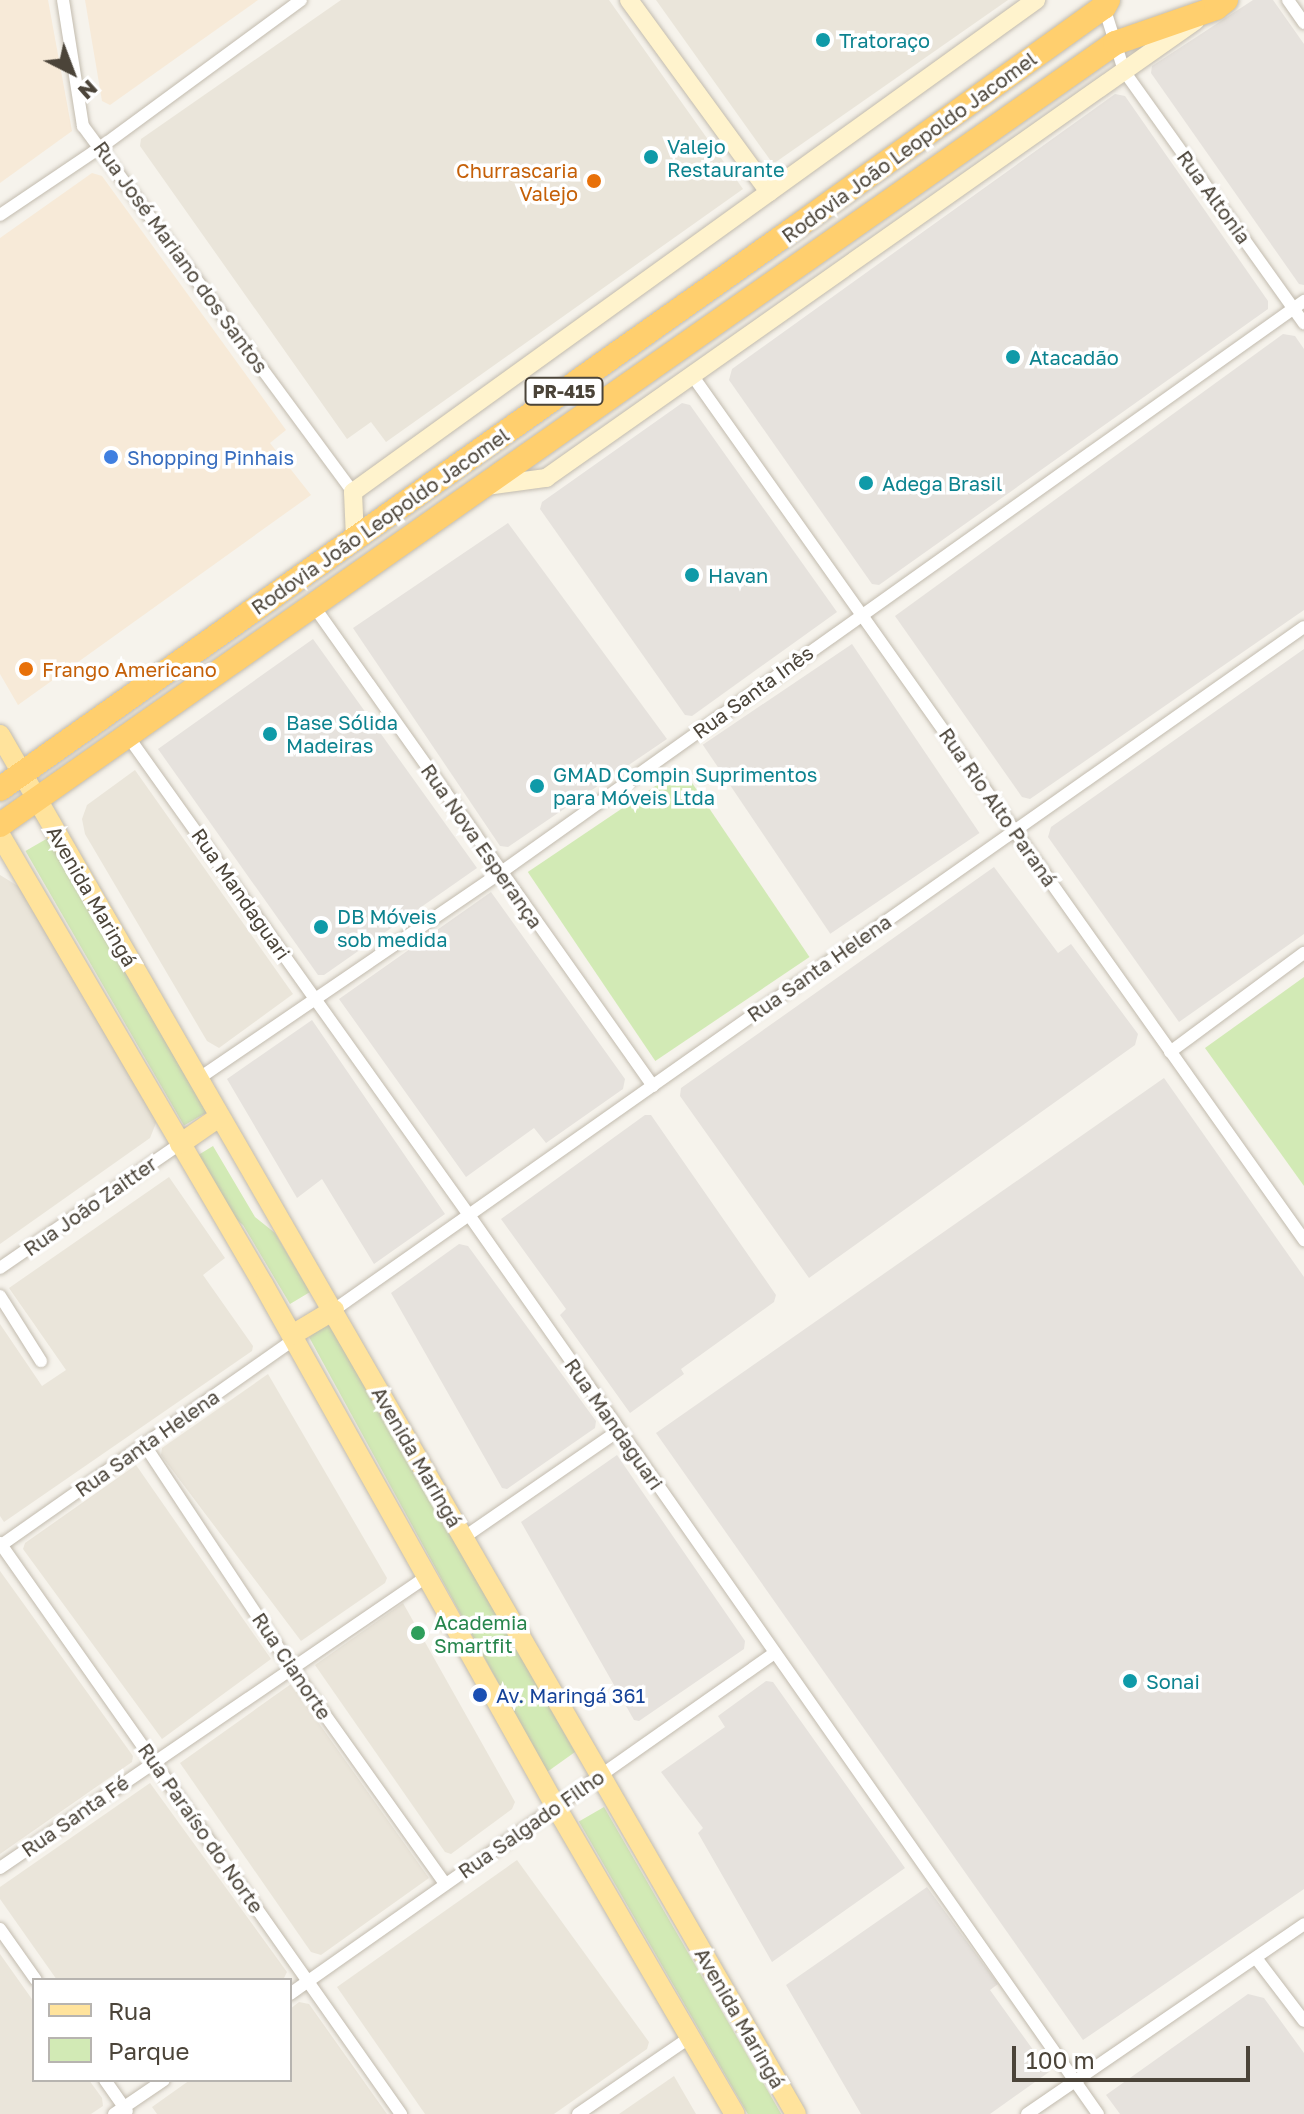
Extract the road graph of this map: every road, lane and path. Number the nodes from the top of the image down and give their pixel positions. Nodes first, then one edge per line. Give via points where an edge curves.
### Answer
1 (63, 0) edge
2 (301, 0) edge
3 (629, 0) edge
4 (1036, 0) edge
5 (1288, 0) edge
6 (1104, 2) edge
7 (1221, 4) edge
8 (1304, 23) edge
9 (1115, 43) junction
10 (1124, 71) junction
11 (101, 147) junction
12 (769, 192) junction
13 (0, 215) edge
14 (1299, 304) edge
15 (1304, 323) edge
16 (692, 375) junction
17 (479, 487) junction
18 (353, 492) junction
19 (355, 538) junction
20 (313, 605) junction
21 (861, 614) junction
22 (1304, 627) edge
23 (0, 735) edge
24 (127, 735) junction
25 (22, 774) junction
26 (0, 789) edge
27 (36, 800) junction
28 (0, 825) edge
29 (1014, 831) junction
30 (0, 835) edge
31 (500, 873) junction
32 (1304, 953) edge
33 (316, 1000) junction
34 (1170, 1052) junction
35 (198, 1079) junction
36 (653, 1086) junction
37 (219, 1117) junction
38 (180, 1144) junction
39 (469, 1215) junction
40 (1304, 1240) edge
41 (0, 1268) edge
42 (0, 1296) edge
43 (334, 1310) junction
44 (293, 1337) junction
45 (41, 1361) dead end
46 (618, 1431) junction
47 (144, 1444) junction
48 (463, 1538) junction
49 (0, 1545) edge
50 (429, 1575) junction
51 (773, 1654) junction
52 (291, 1667) junction
53 (154, 1762) junction
54 (599, 1777) junction
55 (556, 1807) junction
56 (0, 1868) edge
57 (445, 1884) junction
58 (1304, 1924) edge
59 (0, 1929) edge
60 (1256, 1958) junction
61 (35, 1978) edge
62 (309, 1981) junction
63 (292, 1993) edge
64 (1304, 2021) edge
65 (689, 2038) junction
66 (1075, 2080) junction
67 (106, 2082) edge
68 (161, 2082) edge
69 (122, 2112) edge
70 (401, 2114) edge
71 (578, 2114) edge
72 (735, 2114) edge
73 (796, 2114) edge
74 (1027, 2114) edge
75 (1098, 2114) edge

1 - 11 street, Rua José Mariano dos Santos via 83,126
2 - 11 street
3 - 12 street
4 - 12 street
5 - 8 street
6 - 9 street, Rua Altonia
6 - 19 highway, Rodovia João Leopoldo Jacomel / PR-415
7 - 9 highway, Rodovia João Leopoldo Jacomel / PR-415
7 - 10 street, Rodovia João Leopoldo Jacomel
9 - 10 street, Rua Altonia
9 - 17 highway, Rodovia João Leopoldo Jacomel / PR-415
10 - 14 street, Rua Altonia
10 - 16 street, Rodovia João Leopoldo Jacomel
11 - 13 street
11 - 18 street, Rua José Mariano dos Santos
12 - 18 street
14 - 15 street, Rua Altonia
14 - 21 street, Rua Santa Inês
16 - 17 street, Rodovia João Leopoldo Jacomel via 546,478
16 - 21 street, Rua Rio Alto Paraná
17 - 20 highway, Rodovia João Leopoldo Jacomel / PR-415
18 - 19 street
19 - 25 highway, Rodovia João Leopoldo Jacomel / PR-415
20 - 24 highway, Rodovia João Leopoldo Jacomel / PR-415
20 - 31 street, Rua Nova Esperança
21 - 29 street, Rua Rio Alto Paraná
21 - 31 street, Rua Santa Inês
22 - 29 street, Rua Santa Helena
23 - 25 main road, Avenida Maringá
24 - 27 highway, Rodovia João Leopoldo Jacomel / PR-415
24 - 33 street, Rua Mandaguari
25 - 26 highway, Rodovia João Leopoldo Jacomel / PR-415
25 - 27 main road, Avenida Maringá
27 - 28 highway, Rodovia João Leopoldo Jacomel / PR-415
27 - 35 main road, Avenida Maringá
29 - 34 street, Rua Rio Alto Paraná
29 - 36 street, Rua Santa Helena
30 - 38 main road
31 - 33 street, Rua Santa Inês
31 - 36 street, Rua Nova Esperança
32 - 34 street
33 - 35 street, Rua Santa Inês
33 - 39 street, Rua Mandaguari
34 - 40 street, Rua Rio Alto Paraná
35 - 37 main road, Avenida Maringá
36 - 39 street, Rua Santa Helena
37 - 38 main road
37 - 43 main road, Avenida Maringá
38 - 41 street, Rua João Zaitter
38 - 44 main road
39 - 43 street, Rua Santa Helena
39 - 46 street, Rua Mandaguari
42 - 45 street
43 - 44 main road
43 - 48 main road, Avenida Maringá
44 - 47 street, Rua Santa Helena
44 - 50 main road
46 - 48 street
46 - 51 street, Rua Mandaguari
47 - 49 street, Rua Santa Helena
47 - 52 street, Rua Cianorte
48 - 54 main road, Avenida Maringá
49 - 53 street, Rua Paraíso do Norte
50 - 52 street, Rua Santa Fé
50 - 55 main road
51 - 54 street, Rua Salgado Filho
51 - 66 street, Rua Mandaguari
52 - 53 street, Rua Santa Fé
52 - 57 street, Rua Cianorte
53 - 56 street, Rua Santa Fé
53 - 62 street, Rua Paraíso do Norte
54 - 55 street, Rua Salgado Filho
54 - 73 main road, Avenida Maringá
55 - 57 street, Rua Salgado Filho
55 - 65 main road
57 - 62 street, Rua Salgado Filho
58 - 60 street
59 - 61 street
60 - 64 street
60 - 66 street
62 - 63 street, Rua Salgado Filho
62 - 70 street, Rua Paraíso do Norte
65 - 71 street
65 - 72 main road
66 - 74 street
66 - 75 street, Rua Mandaguari
67 - 69 street
68 - 69 street

